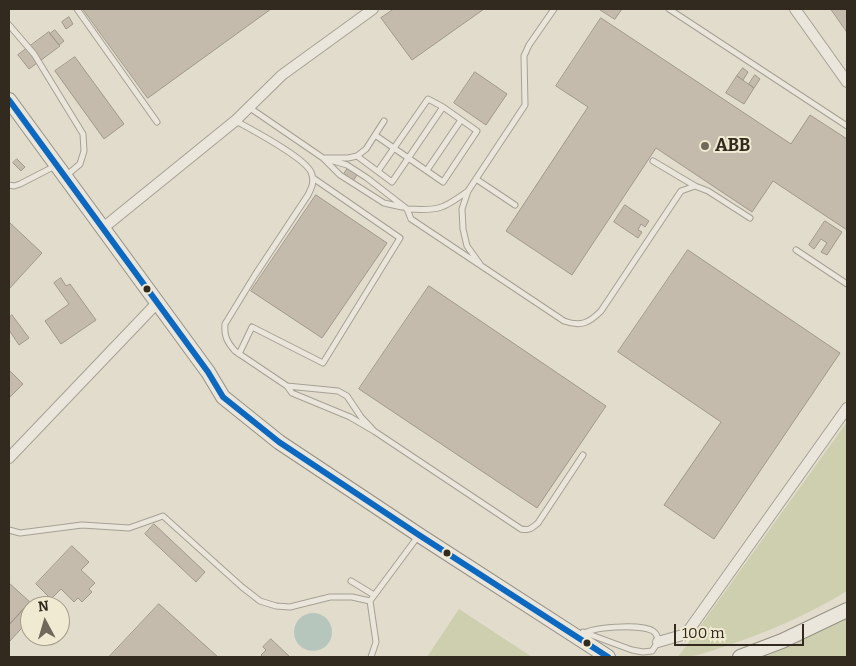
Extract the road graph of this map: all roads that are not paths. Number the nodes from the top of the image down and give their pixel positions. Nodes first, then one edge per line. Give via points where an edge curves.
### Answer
1 (76, 9) edge
2 (373, 9) edge
3 (554, 9) edge
4 (669, 9) edge
5 (795, 9) edge
6 (9, 25) edge
7 (847, 82) edge
8 (9, 100) edge
9 (443, 107) junction
10 (250, 108) junction
11 (461, 120) junction
12 (235, 121) junction
13 (384, 121) dead end
14 (157, 122) dead end
15 (847, 126) edge
16 (375, 135) junction
17 (394, 148) junction
18 (358, 156) junction
19 (323, 158) junction
20 (408, 158) junction
21 (653, 161) dead end
22 (58, 165) junction
23 (427, 170) junction
24 (378, 171) junction
25 (66, 177) junction
26 (313, 178) junction
27 (476, 179) junction
28 (684, 181) junction
29 (9, 185) edge
30 (695, 186) junction
31 (468, 191) junction
32 (681, 191) junction
33 (514, 205) dead end
34 (405, 208) junction
35 (750, 218) dead end
36 (103, 228) junction
37 (796, 250) dead end
38 (481, 266) junction
39 (847, 284) edge
40 (157, 303) junction
41 (239, 354) junction
42 (287, 386) junction
43 (847, 408) edge
44 (374, 431) junction
45 (583, 455) dead end
46 (9, 458) edge
47 (9, 530) edge
48 (419, 535) junction
49 (351, 581) dead end
50 (374, 595) junction
51 (370, 601) junction
52 (847, 610) edge
53 (580, 635) junction
54 (658, 642) junction
55 (747, 656) edge
56 (371, 657) edge
57 (608, 657) edge

1 - 14 lane
2 - 10 street via 282,75
3 - 27 lane via 524,56 525,105
4 - 15 lane
5 - 7 street
6 - 25 lane via 34,54 83,134 84,151 80,164
8 - 22 main road
9 - 11 lane
9 - 17 lane via 428,99
9 - 20 lane
10 - 12 street
10 - 19 lane
11 - 23 lane
11 - 23 lane via 477,131 443,182
12 - 26 lane via 306,164
12 - 36 street
13 - 16 lane
16 - 17 lane
16 - 18 lane
17 - 20 lane
17 - 24 lane
18 - 19 lane
18 - 24 lane
19 - 34 lane via 347,166
19 - 34 lane via 340,175 384,203
20 - 23 lane
20 - 24 lane via 392,182
21 - 28 lane
22 - 25 main road
22 - 29 lane via 20,184
25 - 36 main road
26 - 41 lane via 308,195 225,324 228,344
26 - 41 lane via 400,238 323,363 252,327
27 - 31 lane
27 - 33 lane
28 - 30 lane
28 - 32 lane
30 - 32 lane
30 - 35 lane
31 - 34 lane via 448,206 425,210
31 - 38 lane via 462,209 463,229 467,246
32 - 38 lane via 592,320 573,324 564,321
34 - 38 lane via 411,219
36 - 40 main road
37 - 39 lane
40 - 46 street
40 - 48 main road via 223,397 279,442
41 - 42 lane
42 - 44 lane via 292,393 350,417
42 - 44 lane via 338,391 347,396
43 - 54 street via 686,634
44 - 45 lane via 526,531 538,522
47 - 51 lane via 20,533 82,525 129,528 163,516 260,601 290,607 330,597 352,596
48 - 50 lane
48 - 53 main road
49 - 50 lane
50 - 51 lane
51 - 56 lane via 376,642
52 - 55 main road
53 - 54 lane via 638,652 652,651
53 - 54 lane via 641,628 656,633
53 - 57 main road

